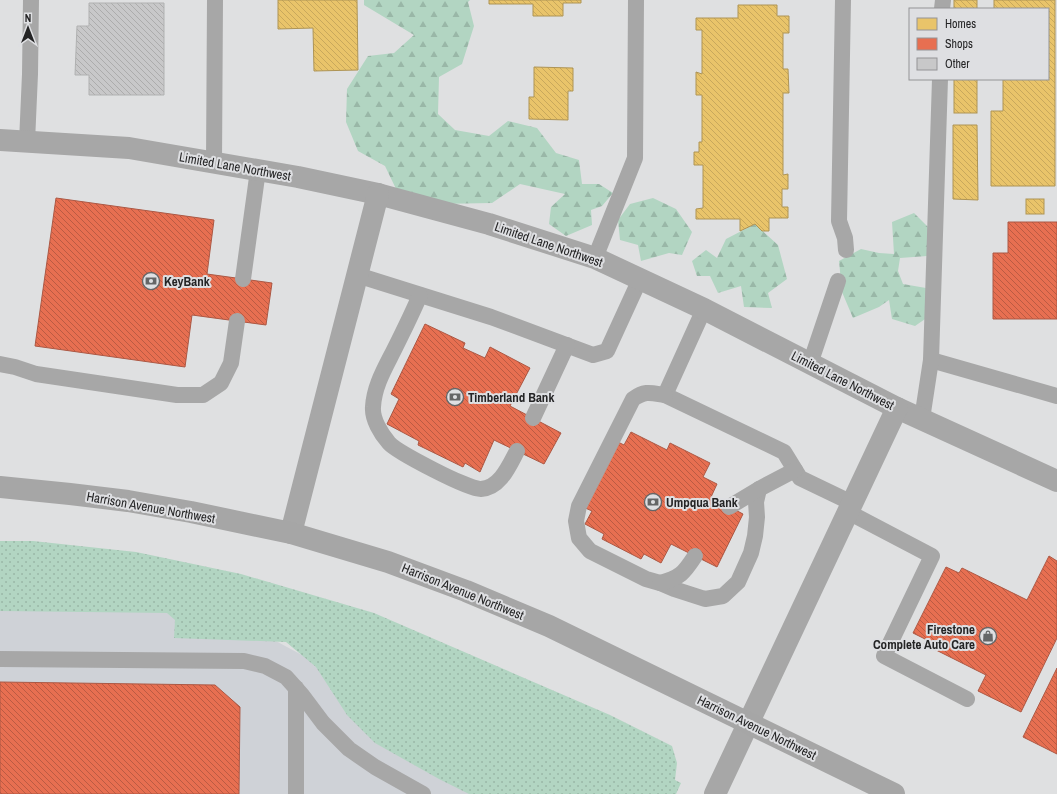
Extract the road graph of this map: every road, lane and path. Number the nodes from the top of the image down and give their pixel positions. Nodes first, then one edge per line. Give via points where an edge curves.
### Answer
1 (31, 0) edge
2 (215, 0) edge
3 (636, 0) edge
4 (843, 0) edge
5 (940, 80) edge
6 (0, 140) edge
7 (27, 142) junction
8 (214, 163) junction
9 (258, 170) junction
10 (378, 194) junction
11 (846, 250) dead end
12 (595, 258) junction
13 (357, 275) junction
14 (243, 279) dead end
15 (640, 279) junction
16 (838, 281) dead end
17 (420, 295) junction
18 (704, 309) junction
19 (237, 321) dead end
20 (567, 346) junction
21 (931, 360) junction
22 (0, 364) edge
23 (810, 364) junction
24 (665, 395) junction
25 (1057, 396) edge
26 (897, 408) junction
27 (533, 418) dead end
28 (922, 419) junction
29 (517, 451) dead end
30 (795, 470) junction
31 (1057, 481) edge
32 (0, 487) edge
33 (758, 489) junction
34 (729, 507) dead end
35 (850, 508) junction
36 (291, 533) junction
37 (695, 556) dead end
38 (660, 583) junction
39 (0, 659) edge
40 (296, 688) junction
41 (967, 699) dead end
42 (748, 723) junction
43 (296, 794) edge
44 (423, 794) edge
45 (715, 794) edge
46 (894, 794) edge

1 - 7 lane
2 - 8 lane
3 - 12 lane via 635,158
4 - 11 lane via 839,221
5 - 21 lane
6 - 7 street, Limited Lane Northwest
7 - 8 street, Limited Lane Northwest via 129,148
8 - 9 street, Limited Lane Northwest
9 - 10 street, Limited Lane Northwest
9 - 14 lane
10 - 12 street, Limited Lane Northwest via 489,224
10 - 13 street
12 - 15 street, Limited Lane Northwest
13 - 17 lane
13 - 36 street
15 - 18 street, Limited Lane Northwest
15 - 20 lane via 607,351 593,355
16 - 23 lane
17 - 20 lane via 491,317
17 - 29 lane via 376,385 373,408 378,427 389,443 406,455 467,486 480,489 493,485 504,474
18 - 23 street, Limited Lane Northwest
18 - 24 lane
19 - 22 lane via 231,363 221,383 203,395 177,395 36,374
20 - 27 lane
21 - 25 lane
21 - 28 lane
23 - 26 street, Limited Lane Northwest
24 - 30 lane via 784,452
24 - 38 lane via 642,393 633,399 579,506 576,521 579,538 590,551 646,580
26 - 28 street, Limited Lane Northwest
26 - 35 street
28 - 31 street, Limited Lane Northwest
30 - 33 lane
30 - 35 lane via 800,478
32 - 36 main road, Harrison Avenue Northwest via 128,501
33 - 34 lane
33 - 38 lane via 753,548 738,582 723,596 705,598 674,590
35 - 41 lane via 932,556 884,656
35 - 42 street
36 - 42 main road, Harrison Avenue Northwest via 388,562 466,591 549,626
37 - 38 lane via 680,575 673,580
39 - 40 lane via 244,661 265,666 286,677
40 - 43 lane
40 - 44 lane via 323,723 349,749
42 - 45 street
42 - 46 main road, Harrison Avenue Northwest

